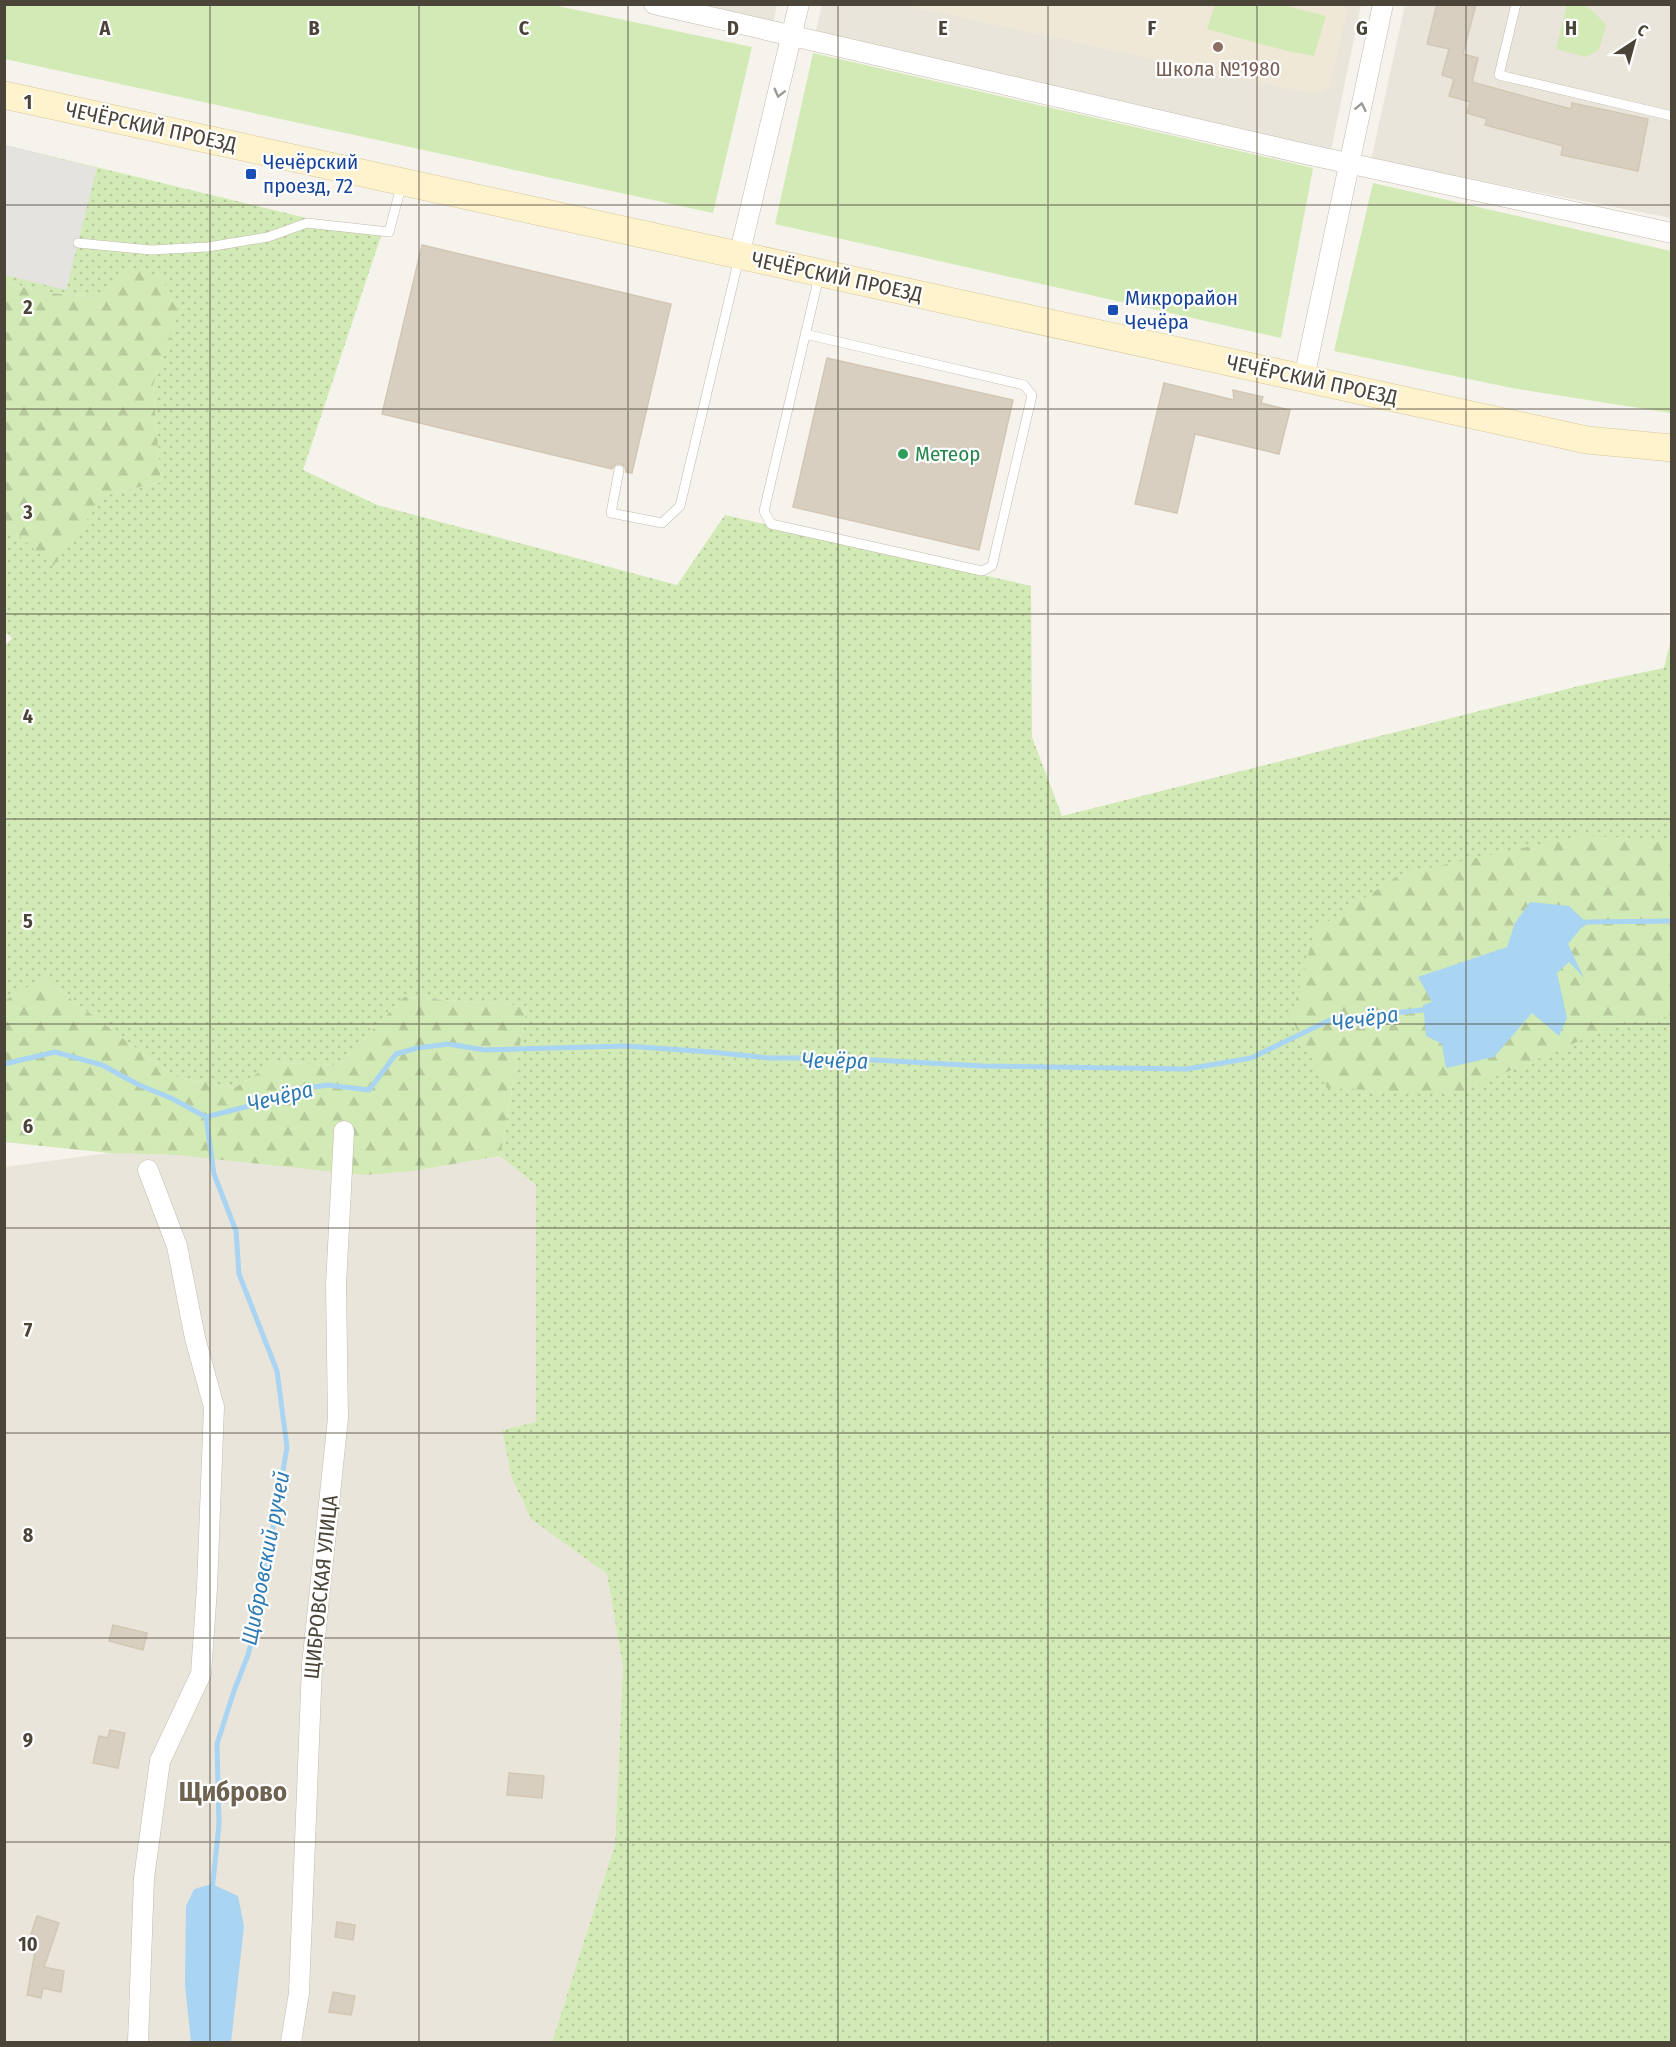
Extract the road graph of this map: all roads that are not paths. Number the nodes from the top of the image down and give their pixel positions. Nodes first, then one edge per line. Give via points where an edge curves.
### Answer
1 (654, 4) edge
2 (799, 4) edge
3 (1383, 4) edge
4 (1516, 4) edge
5 (792, 36) junction
6 (4, 95) edge
7 (1671, 116) edge
8 (1348, 164) junction
9 (402, 182) junction
10 (1671, 233) edge
11 (78, 243) dead end
12 (739, 256) junction
13 (820, 273) junction
14 (805, 334) junction
15 (1304, 378) junction
16 (1671, 448) edge
17 (619, 470) dead end
18 (344, 1131) dead end
19 (148, 1170) dead end
20 (138, 2043) edge
21 (291, 2043) edge

1 - 5 street
2 - 5 street
8 -> 3 street
4 - 7 lane via 1498,75
5 - 8 street
5 -> 12 street
6 - 9 main road, ЧЕЧЁРСКИЙ ПРОЕЗД
8 - 10 street
8 - 15 street
9 - 11 lane via 389,232 307,223 268,237 208,247 151,250
9 - 12 main road, ЧЕЧЁРСКИЙ ПРОЕЗД
12 - 13 main road, ЧЕЧЁРСКИЙ ПРОЕЗД
12 - 17 lane via 680,506 662,523 611,513
13 - 14 lane
13 - 15 main road, ЧЕЧЁРСКИЙ ПРОЕЗД
14 - 14 lane via 764,511 771,524 982,571 992,566 1032,395 1024,385
15 - 16 main road, ЧЕЧЁРСКИЙ ПРОЕЗД via 1587,440
18 - 21 street, ЩИБРОВСКАЯ УЛИЦА via 336,1285 338,1418 312,1665 299,1993
19 - 20 street via 177,1246 195,1338 214,1407 201,1674 160,1761 144,1878

